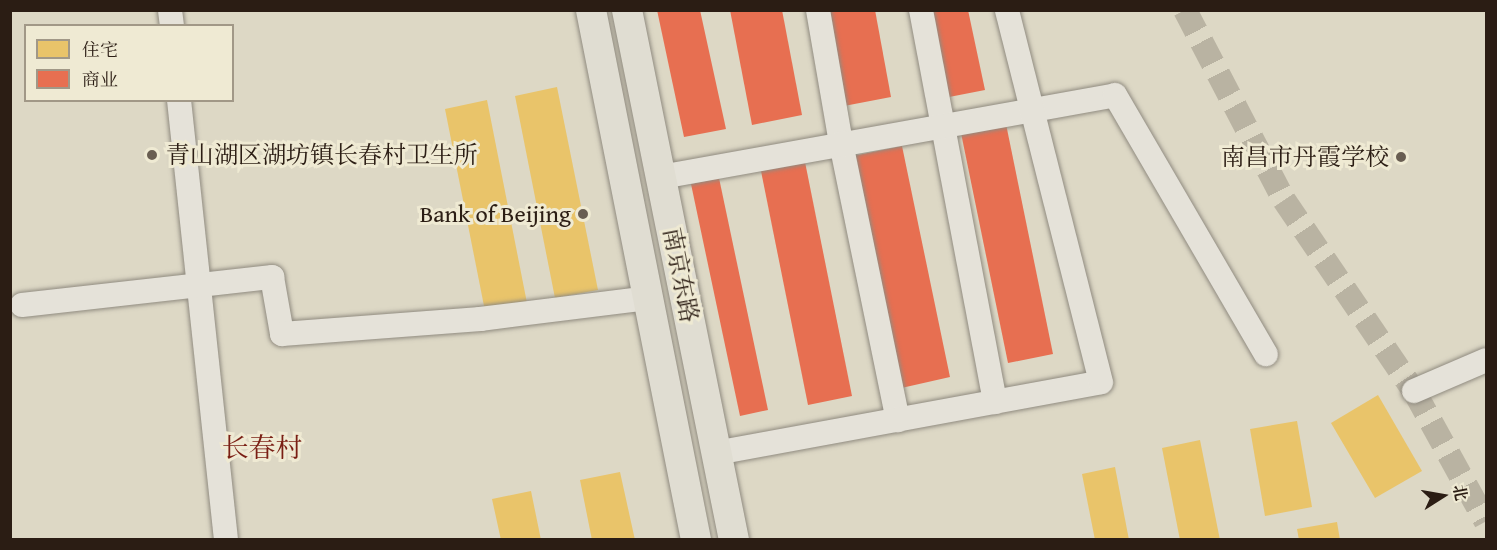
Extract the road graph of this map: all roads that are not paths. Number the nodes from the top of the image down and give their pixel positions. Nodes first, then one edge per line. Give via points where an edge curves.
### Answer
1 (591, 10) edge
2 (627, 10) edge
3 (818, 10) edge
4 (921, 10) edge
5 (1007, 10) edge
6 (179, 102) edge
7 (1032, 110) junction
8 (944, 125) junction
9 (841, 143) junction
10 (661, 177) junction
11 (198, 285) junction
12 (648, 298) junction
13 (22, 305) dead end
14 (1266, 354) dead end
15 (1486, 360) edge
16 (1414, 391) dead end
17 (995, 402) junction
18 (898, 420) junction
19 (716, 453) junction
20 (226, 540) edge
21 (696, 540) edge
22 (734, 540) edge

1 - 12 main road, 南京东路
2 - 10 main road, 南京东路
3 - 9 lane
4 - 8 lane
5 - 7 lane
6 - 11 lane
7 - 8 lane
7 - 14 lane via 1115,95
7 - 17 lane via 1101,382
8 - 9 lane
8 - 17 lane
9 - 10 lane
9 - 18 lane
10 - 19 main road, 南京东路
11 - 12 lane via 272,277 282,334 480,319
11 - 13 lane
11 - 20 lane
12 - 21 main road, 南京东路
15 - 16 lane
17 - 18 lane
18 - 19 lane
19 - 22 main road, 南京东路

